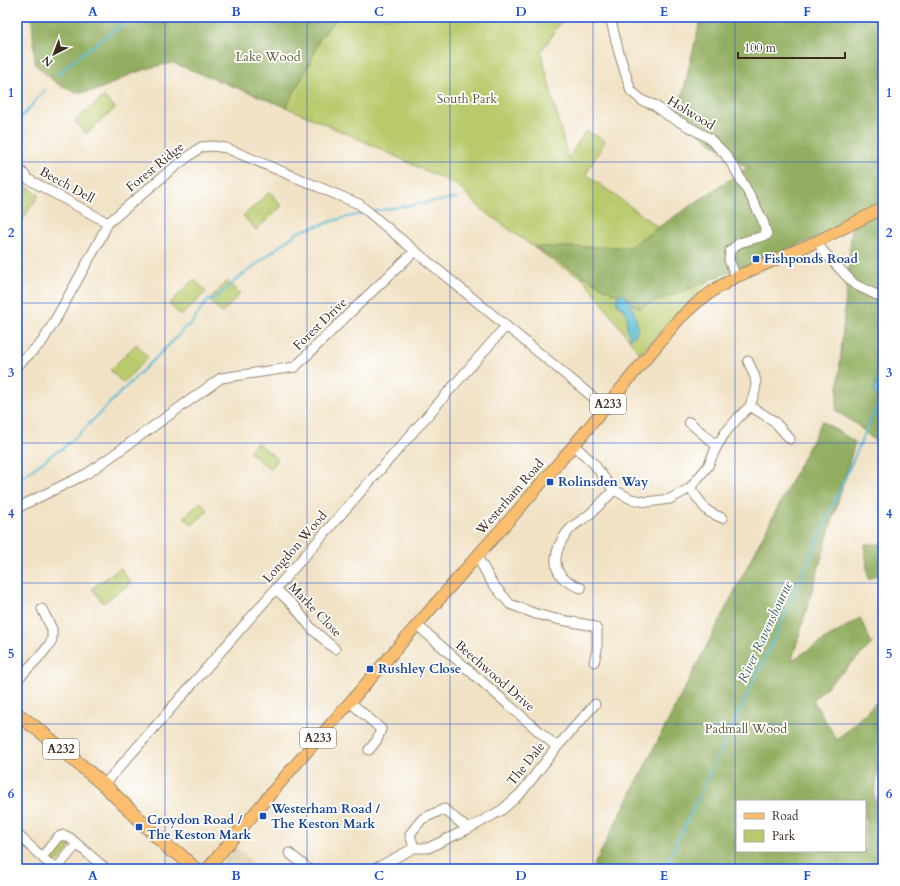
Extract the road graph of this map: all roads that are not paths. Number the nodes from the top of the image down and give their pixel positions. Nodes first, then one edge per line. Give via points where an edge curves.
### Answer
1 (610, 17) edge
2 (17, 166) edge
3 (883, 208) edge
4 (108, 223) junction
5 (818, 241) junction
6 (415, 251) junction
7 (736, 277) junction
8 (883, 298) edge
9 (506, 326) junction
10 (748, 361) dead end
11 (17, 365) edge
12 (750, 406) junction
13 (605, 407) junction
14 (689, 422) dead end
15 (790, 439) dead end
16 (574, 445) junction
17 (717, 446) junction
18 (690, 488) junction
19 (614, 490) junction
20 (17, 508) edge
21 (722, 518) dead end
22 (477, 556) junction
23 (581, 588) dead end
24 (276, 589) junction
25 (42, 609) dead end
26 (417, 625) junction
27 (335, 650) dead end
28 (594, 662) dead end
29 (17, 680) edge
30 (350, 702) junction
31 (595, 704) dead end
32 (17, 714) edge
33 (557, 747) junction
34 (369, 750) dead end
35 (104, 785) junction
36 (468, 829) junction
37 (17, 834) edge
38 (76, 844) junction
39 (414, 848) junction
40 (172, 852) junction
41 (289, 852) dead end
42 (42, 857) junction
43 (55, 869) edge
44 (106, 869) edge
45 (184, 869) edge
46 (204, 869) edge
47 (309, 869) edge
48 (374, 869) edge

1 - 7 street, Holwood via 631,91 643,101 709,138 735,169 761,216 767,235 739,243 730,251 729,260
2 - 4 street, Beech Dell via 28,179
3 - 5 main road, Westerham Road / A233
4 - 6 street, Forest Ridge via 201,147 214,146 226,148 359,204
4 - 11 street, Forest Ridge via 42,342
5 - 7 main road, Westerham Road / A233
5 - 8 street via 822,250 854,284
6 - 9 street
6 - 20 street, Forest Drive via 295,367 221,378 88,473
7 - 13 main road, Westerham Road / A233 via 699,300 679,319
9 - 13 street
9 - 24 street, Longdon Wood
10 - 12 street via 756,384
12 - 15 street via 774,421
12 - 17 street
13 - 16 main road, Westerham Road / A233
14 - 17 street
16 - 19 street via 594,464
16 - 22 main road, Westerham Road / A233
17 - 18 street via 708,466
18 - 19 street via 670,499 647,502 631,499
18 - 21 street via 709,512
19 - 23 street via 573,527 557,552 558,572 569,583
22 - 26 main road, Westerham Road / A233
22 - 28 street via 492,583 510,604 536,614 595,627 597,630
24 - 27 street, Marke Close
24 - 35 street, Longdon Wood
25 - 29 street via 52,629 52,639 41,655
26 - 30 main road, Westerham Road / A233
26 - 33 street, Beechwood Drive
30 - 34 street via 381,729
30 - 46 main road, Westerham Road / A233
31 - 33 street, The Dale
32 - 35 highway, A232
33 - 36 street, The Dale via 521,793 502,810
35 - 40 highway, A232
36 - 39 street, The Dale via 428,848
36 - 39 street via 444,809 422,819 410,834
37 - 42 street
38 - 42 street via 67,836 58,837
38 - 43 street
38 - 44 street
39 - 48 street, The Dale
40 - 45 highway, A232 via 173,858
40 - 46 highway, A232
41 - 47 street
42 - 43 street

